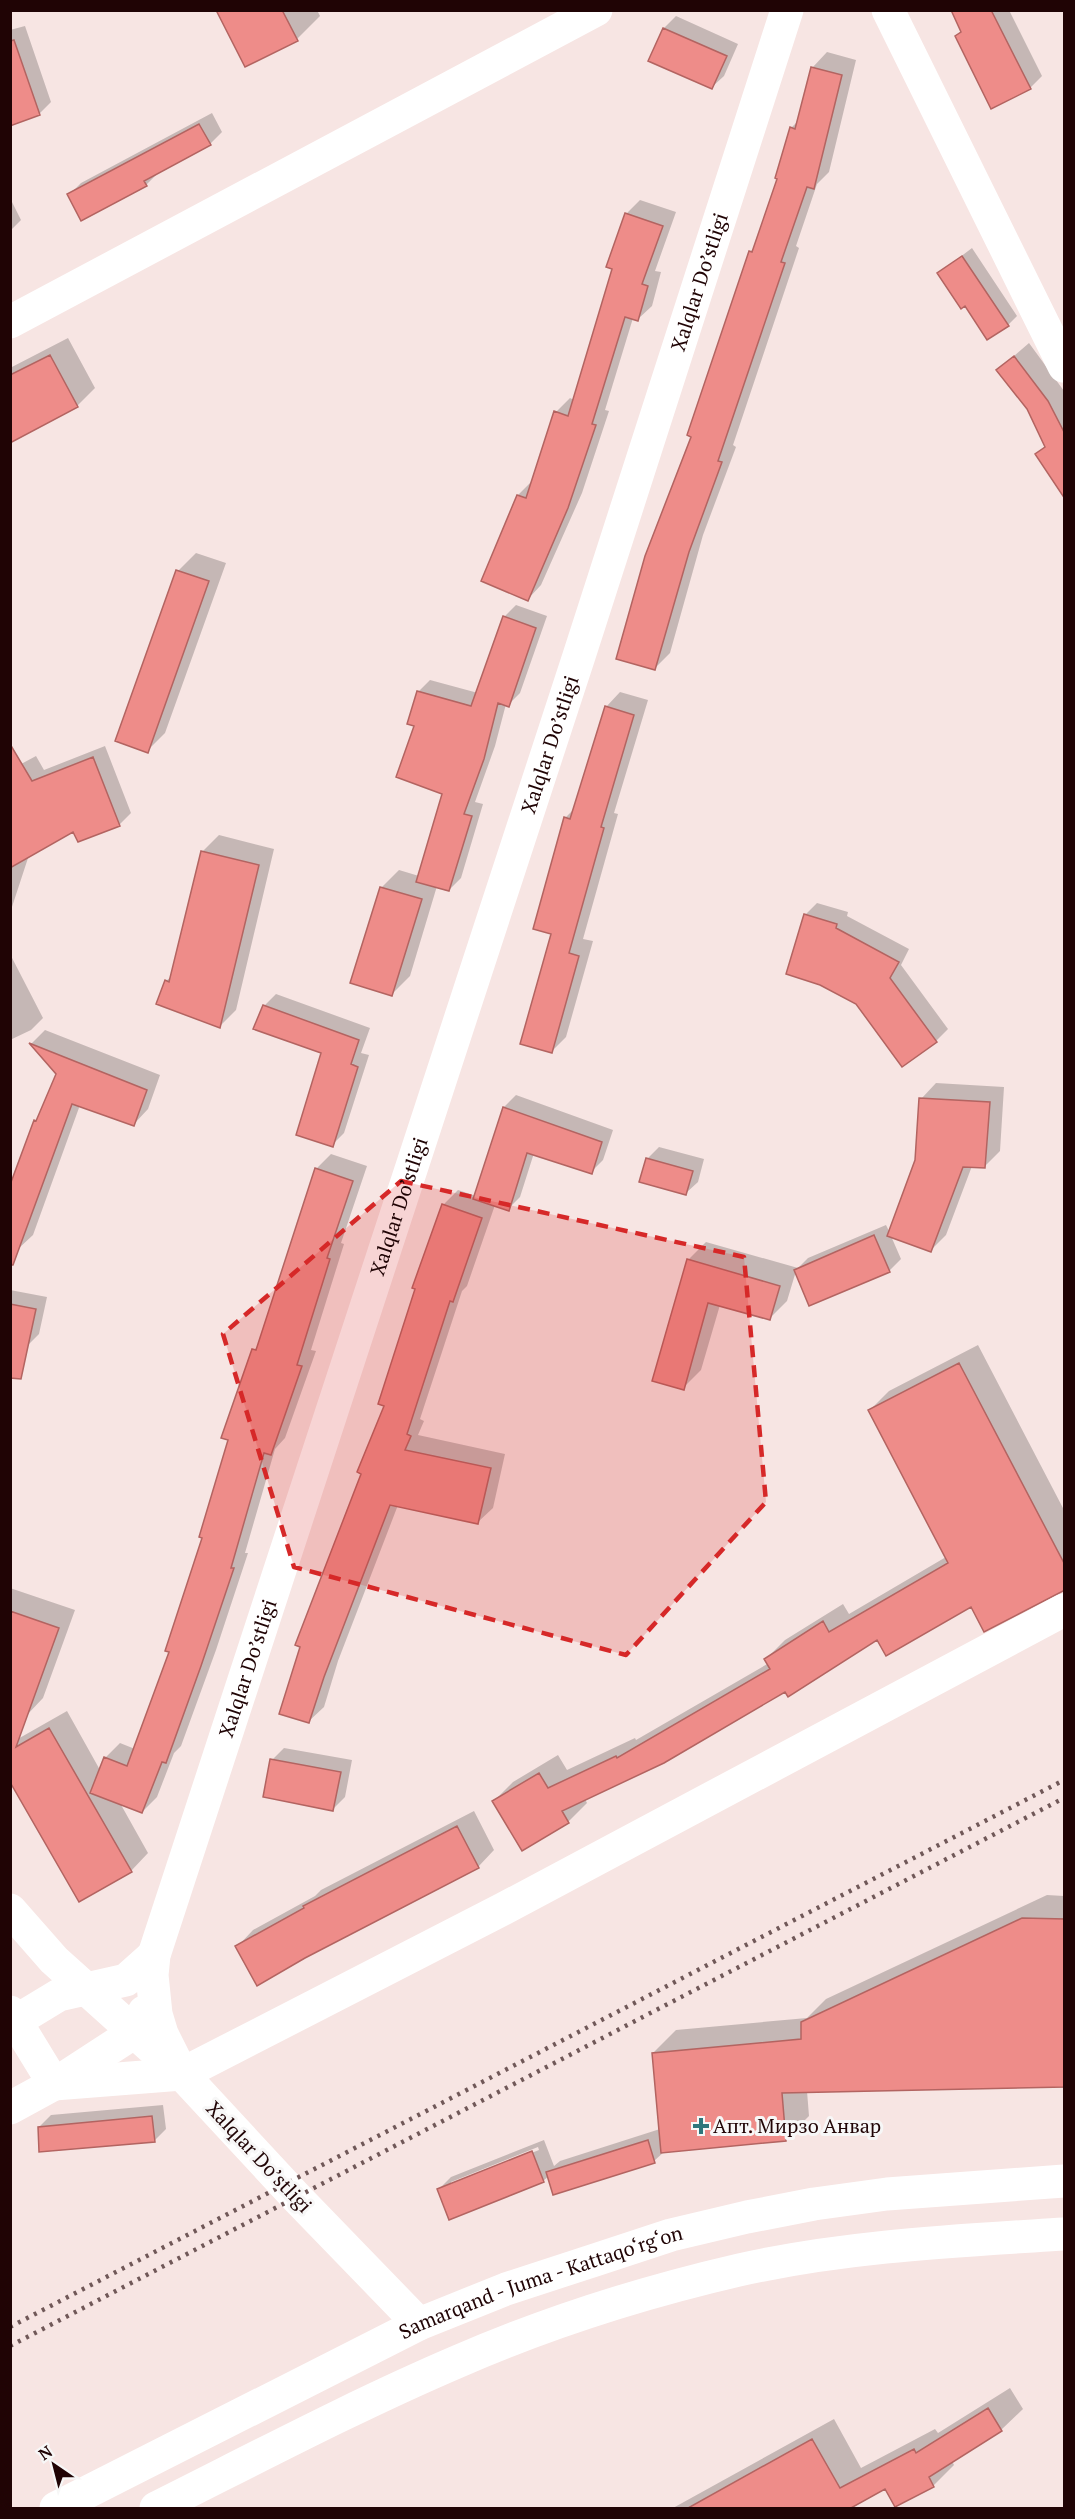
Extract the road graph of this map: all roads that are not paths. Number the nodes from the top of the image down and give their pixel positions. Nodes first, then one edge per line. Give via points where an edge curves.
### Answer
1 (596, 10) edge
2 (787, 10) edge
3 (888, 10) edge
4 (10, 322) edge
5 (1065, 366) edge
6 (1065, 1610) edge
7 (10, 1910) edge
8 (154, 1955) junction
9 (87, 1989) junction
10 (153, 1995) junction
11 (13, 2017) edge
12 (135, 2032) junction
13 (182, 2074) junction
14 (54, 2084) junction
15 (10, 2108) edge
16 (1065, 2181) edge
17 (1065, 2234) edge
18 (419, 2324) junction
19 (56, 2508) edge
20 (156, 2508) edge

1 - 4 main road
2 - 8 main road, Xalqlar Do’stligi
3 - 5 main road
6 - 13 main road via 503,1909
7 - 9 main road via 54,1960
8 - 9 main road via 126,1980
8 - 10 main road, Xalqlar Do’stligi
9 - 11 main road via 59,1995
9 - 12 main road
10 - 12 main road
10 - 13 main road, Xalqlar Do’stligi via 162,2034
11 - 14 main road
12 - 13 main road
12 - 14 main road
13 - 14 main road
13 - 18 main road, Xalqlar Do’stligi
14 - 15 main road
16 - 18 main road, Samarqand - Juma - Kattaqo‘rg‘on via 887,2194 747,2217 671,2235 506,2289
17 - 20 main road via 867,2249 741,2270 675,2286 554,2324 458,2361
18 - 19 main road, Samarqand - Juma - Kattaqo‘rg‘on

